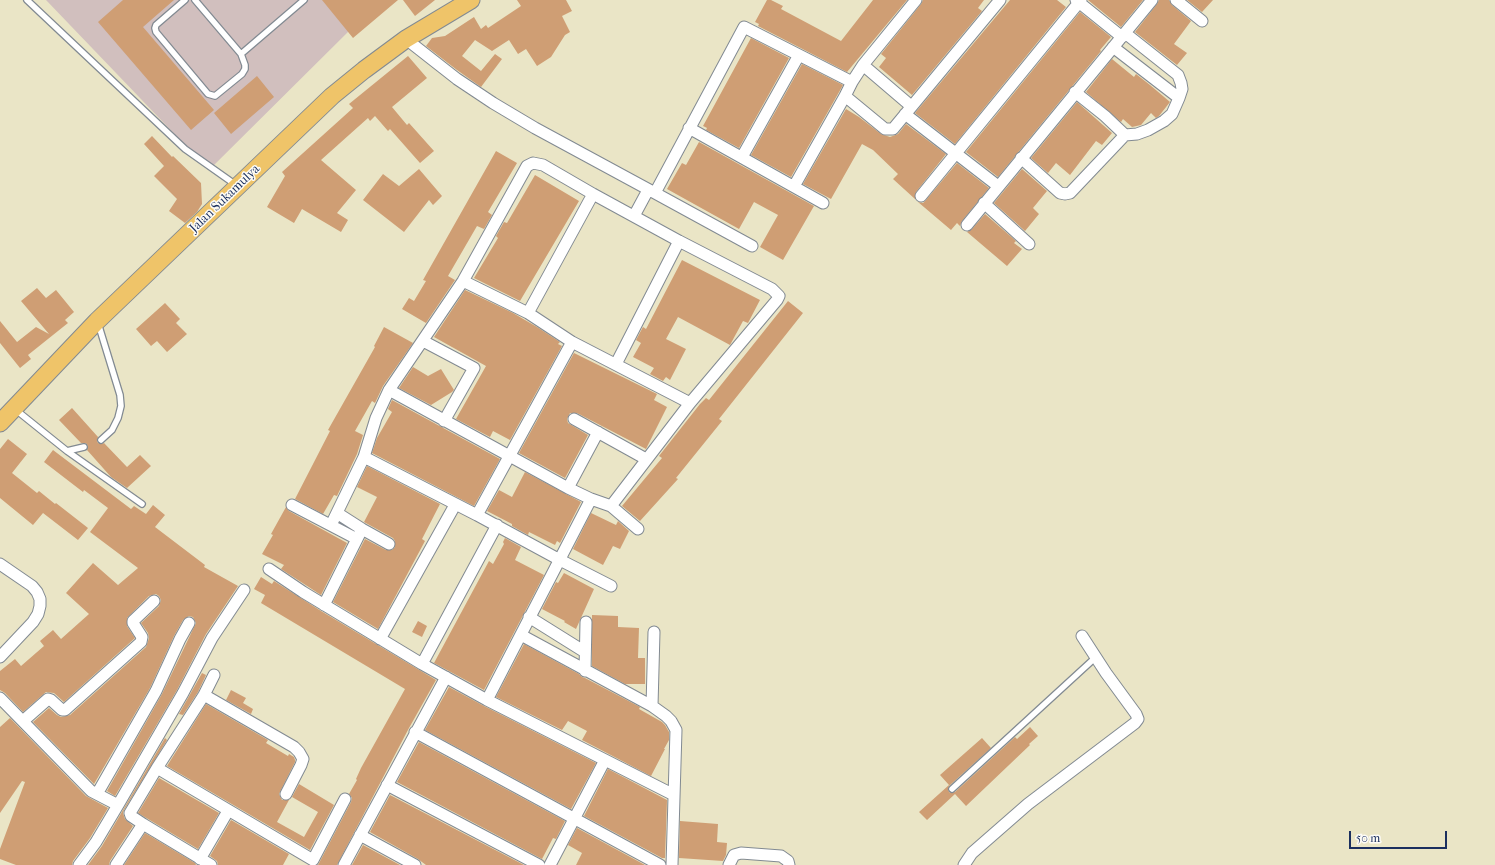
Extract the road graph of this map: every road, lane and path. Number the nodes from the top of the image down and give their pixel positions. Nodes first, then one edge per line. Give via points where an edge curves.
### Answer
1 (27, 0) edge
2 (185, 0) edge
3 (195, 0) edge
4 (304, 0) edge
5 (470, 0) edge
6 (916, 0) edge
7 (999, 0) edge
8 (1152, 0) edge
9 (1176, 0) edge
10 (1078, 1) edge
11 (1202, 21) dead end
12 (1124, 35) junction
13 (406, 39) junction
14 (1113, 47) junction
15 (241, 54) junction
16 (799, 55) junction
17 (863, 65) junction
18 (852, 82) junction
19 (1075, 92) junction
20 (845, 96) junction
21 (1179, 98) junction
22 (908, 110) junction
23 (689, 128) junction
24 (1125, 135) junction
25 (955, 153) junction
26 (742, 157) junction
27 (1021, 158) junction
28 (797, 181) dead end
29 (238, 186) junction
30 (998, 186) junction
31 (652, 192) junction
32 (593, 194) junction
33 (921, 196) dead end
34 (823, 203) dead end
35 (984, 203) junction
36 (634, 216) junction
37 (967, 225) dead end
38 (679, 242) junction
39 (1029, 244) dead end
40 (752, 246) dead end
41 (463, 281) junction
42 (528, 313) junction
43 (97, 321) junction
44 (423, 341) junction
45 (572, 342) junction
46 (616, 364) junction
47 (389, 390) junction
48 (690, 403) junction
49 (14, 409) junction
50 (574, 419) dead end
51 (444, 421) junction
52 (0, 423) edge
53 (598, 432) junction
54 (101, 440) dead end
55 (84, 447) dead end
56 (68, 451) junction
57 (510, 455) junction
58 (364, 458) junction
59 (646, 459) junction
60 (568, 488) junction
61 (591, 499) junction
62 (142, 504) dead end
63 (455, 504) junction
64 (292, 505) dead end
65 (611, 506) junction
66 (337, 513) junction
67 (477, 515) junction
68 (497, 525) junction
69 (331, 526) junction
70 (638, 529) dead end
71 (359, 534) junction
72 (389, 544) dead end
73 (560, 560) junction
74 (0, 564) edge
75 (269, 569) dead end
76 (611, 586) dead end
77 (244, 590) dead end
78 (154, 601) dead end
79 (324, 605) junction
80 (530, 618) junction
81 (586, 622) dead end
82 (189, 623) dead end
83 (654, 632) dead end
84 (521, 635) junction
85 (1082, 636) dead end
86 (380, 639) junction
87 (585, 652) junction
88 (0, 657) edge
89 (1096, 657) junction
90 (422, 664) junction
91 (585, 671) junction
92 (214, 675) dead end
93 (446, 677) junction
94 (204, 695) junction
95 (0, 698) edge
96 (487, 700) junction
97 (652, 706) junction
98 (23, 721) junction
99 (415, 732) junction
100 (605, 760) junction
101 (157, 768) junction
102 (387, 785) junction
103 (952, 789) dead end
104 (97, 794) junction
105 (286, 794) dead end
106 (674, 794) junction
107 (345, 799) dead end
108 (118, 805) junction
109 (228, 811) junction
110 (574, 819) junction
111 (143, 824) junction
112 (360, 835) junction
113 (200, 859) junction
114 (413, 864) edge
115 (79, 865) edge
116 (116, 865) edge
117 (211, 865) edge
118 (344, 865) edge
119 (539, 865) edge
120 (550, 865) edge
121 (660, 865) edge
122 (672, 865) edge
123 (730, 865) edge
124 (788, 865) edge
125 (964, 865) edge

1 - 29 lane via 185,150
2 - 15 lane via 156,25 156,32 212,96 242,74 245,65
3 - 15 lane
4 - 15 lane
5 - 13 main road, Jalan Sukamulya
6 - 17 street
7 - 22 street
8 - 12 street
9 - 11 street
10 - 12 street
10 - 25 street
12 - 14 street
12 - 21 street via 1178,75 1182,89
13 - 29 main road, Jalan Sukamulya via 332,96
13 - 31 street via 493,103
14 - 19 street
14 - 21 street
16 - 18 street
16 - 23 street via 744,27
16 - 26 street
17 - 18 street
17 - 22 street
18 - 20 street
19 - 24 street
19 - 27 street
20 - 22 street via 885,129 893,129
20 - 28 street
21 - 24 street via 1172,114 1164,121 1137,134
22 - 25 street
23 - 26 street
23 - 31 street
24 - 27 street via 1070,193 1066,194 1060,193
25 - 30 street
25 - 33 street
26 - 34 street
27 - 30 street
29 - 43 main road, Jalan Sukamulya
30 - 35 street
31 - 36 street
31 - 40 street
32 - 36 street
32 - 41 street via 543,165 533,163 527,166
32 - 42 street
35 - 37 street
35 - 39 street
36 - 38 street
38 - 46 street
38 - 48 street via 772,289 779,296
41 - 42 street
41 - 44 street
42 - 45 street
43 - 49 main road, Jalan Sukamulya
43 - 54 lane via 120,395 121,406 112,430
44 - 47 street
44 - 51 street via 474,368
45 - 46 street
45 - 57 street
46 - 48 street
47 - 51 street
47 - 58 street via 376,418
48 - 59 street
49 - 52 main road, Jalan Sukamulya
49 - 56 lane
50 - 53 street
51 - 57 street
53 - 59 street
53 - 60 street
55 - 56 lane
56 - 62 lane
57 - 60 street
57 - 67 street
58 - 63 street
58 - 66 street
59 - 65 street
60 - 61 street
61 - 65 street
61 - 73 street
63 - 67 street
63 - 86 street
64 - 69 street
65 - 70 street
66 - 69 street
66 - 71 street
67 - 68 street
68 - 73 street
68 - 90 street
69 - 71 street
71 - 72 street
71 - 79 street
73 - 76 street
73 - 80 street
74 - 88 street via 32,586 40,599 38,614 33,622
75 - 79 street
77 - 108 street via 212,638 184,693
78 - 98 street via 133,621 142,637 141,642 66,710 62,710 48,699
79 - 86 street
80 - 84 street
80 - 87 street
81 - 87 street
82 - 104 street via 156,691
83 - 97 street
84 - 91 street
84 - 96 street
85 - 89 street
86 - 90 street
87 - 91 street
89 - 103 lane
89 - 125 street via 1136,714 1136,723 1028,804 972,853
90 - 93 street
91 - 97 street
92 - 94 street
93 - 96 street
93 - 99 street
94 - 101 street
94 - 105 street via 299,752 301,765
95 - 98 street
96 - 100 street
97 - 106 street via 666,716 676,730
98 - 104 street
99 - 102 street
99 - 110 street
100 - 106 street
100 - 110 street
101 - 109 street
101 - 111 street via 130,813
102 - 112 street
102 - 119 street
104 - 108 street
106 - 122 street
107 - 109 street via 313,860
108 - 115 street
109 - 113 street
110 - 120 street
110 - 121 street
111 - 113 street
111 - 116 street
112 - 114 street
112 - 118 street
113 - 117 street
123 - 124 street via 734,855 742,853 781,856 788,861

